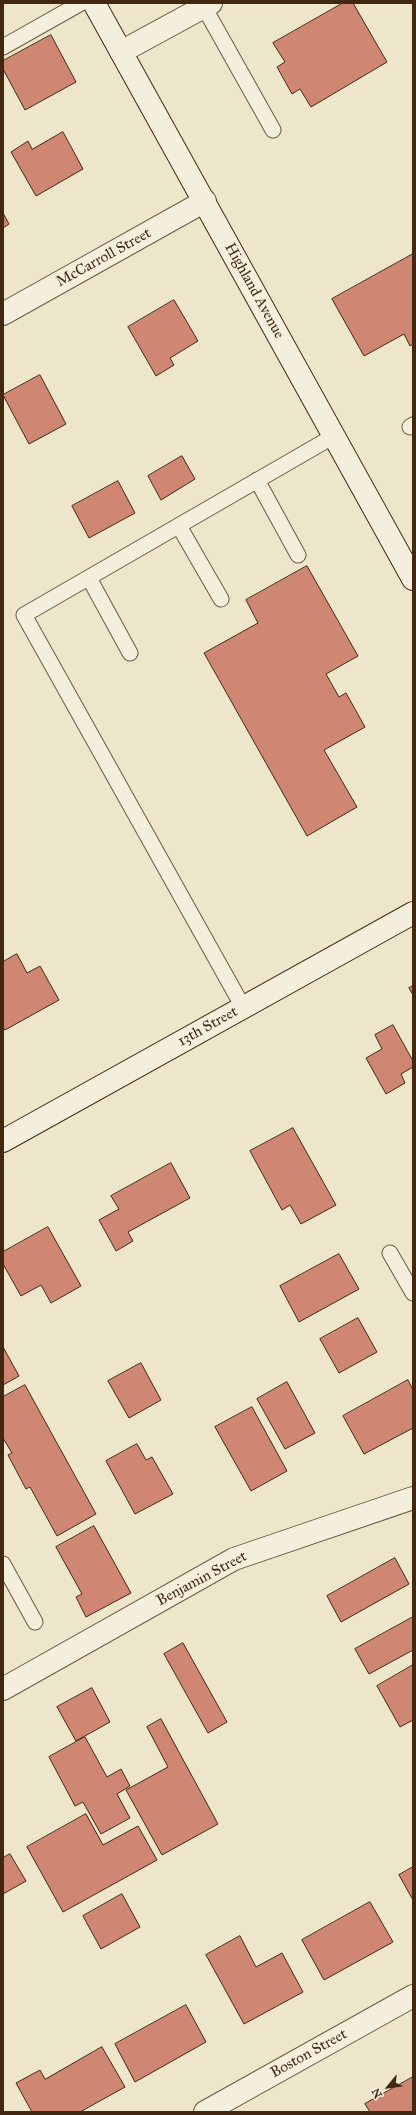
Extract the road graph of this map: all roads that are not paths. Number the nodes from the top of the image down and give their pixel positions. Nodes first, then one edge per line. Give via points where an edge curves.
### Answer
1 (81, 3) edge
2 (94, 3) edge
3 (207, 5) edge
4 (3, 47) edge
5 (121, 52) junction
6 (273, 130) dead end
7 (205, 201) junction
8 (3, 314) edge
9 (334, 436) junction
10 (257, 480) junction
11 (179, 526) junction
12 (298, 555) dead end
13 (89, 578) junction
14 (413, 579) edge
15 (221, 599) dead end
16 (130, 653) dead end
17 (413, 913) edge
18 (243, 1007) junction
19 (3, 1140) edge
20 (390, 1253) dead end
21 (413, 1293) edge
22 (411, 1502) edge
23 (3, 1564) edge
24 (35, 1622) dead end
25 (3, 1689) edge
26 (413, 1996) edge
27 (205, 2112) edge

1 - 4 lane
2 - 5 main road, Highland Avenue
3 - 5 main road
3 - 6 lane
5 - 7 main road, Highland Avenue
7 - 8 main road, McCarroll Street
7 - 9 main road, Highland Avenue
9 - 10 lane
9 - 14 main road, Highland Avenue
10 - 11 lane
10 - 12 lane
11 - 13 lane
11 - 15 lane
13 - 16 lane
13 - 18 lane via 24,615
17 - 18 main road, 13th Street
18 - 19 main road, 13th Street
20 - 21 lane
22 - 25 main road, Benjamin Street via 234,1559
23 - 24 lane
26 - 27 main road, Boston Street

